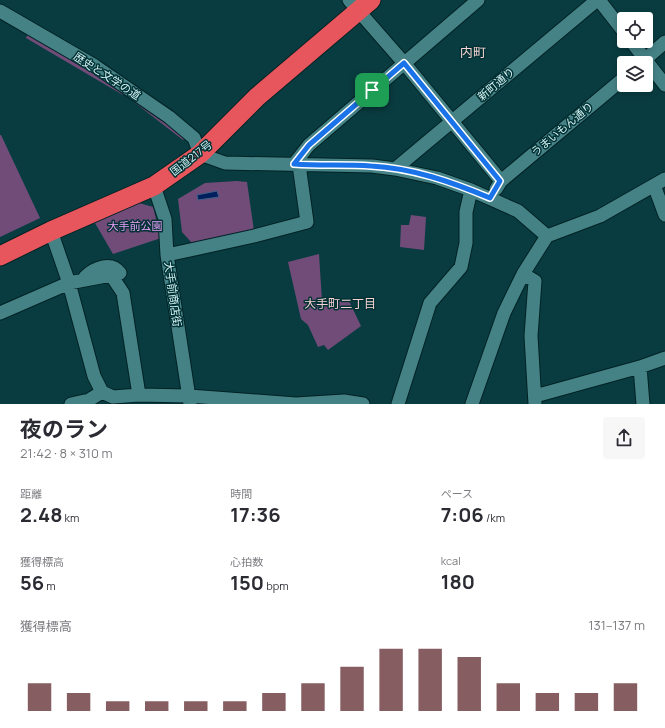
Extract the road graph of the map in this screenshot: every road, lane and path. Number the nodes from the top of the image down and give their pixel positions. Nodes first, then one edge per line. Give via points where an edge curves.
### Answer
1 (478, 0) edge
2 (598, 0) edge
3 (359, 4) edge
4 (0, 11) edge
5 (617, 23) edge
6 (665, 42) edge
7 (650, 56) edge
8 (404, 63) junction
9 (653, 71) edge
10 (617, 84) edge
11 (665, 85) edge
12 (451, 121) junction
13 (200, 154) junction
14 (296, 164) junction
15 (395, 169) junction
16 (500, 181) junction
17 (660, 182) edge
18 (154, 186) junction
19 (471, 190) junction
20 (490, 198) junction
21 (665, 215) edge
22 (51, 231) junction
23 (547, 236) junction
24 (168, 255) junction
25 (0, 256) edge
26 (523, 274) junction
27 (75, 282) junction
28 (0, 313) edge
29 (665, 358) edge
30 (640, 367) junction
31 (102, 392) junction
32 (139, 396) junction
33 (190, 400) edge
34 (535, 400) edge
35 (71, 404) edge
36 (363, 404) edge
37 (398, 404) edge
38 (472, 404) edge
39 (643, 404) edge

1 - 8 street
2 - 5 street
2 - 12 street, 新町通り
3 - 8 street
3 - 13 highway, 国道217号 via 257,97
4 - 13 street, 歴史と文学の道 via 95,66 169,117 194,138
6 - 7 street
8 - 12 street
8 - 14 street via 309,145
9 - 11 street
10 - 16 street, うまいもん通り
12 - 15 street, 新町通り
12 - 16 street
13 - 14 street via 224,163
13 - 18 highway, 国道217号
14 - 15 street
14 - 24 street via 307,222
15 - 19 street via 437,178
16 - 20 street, うまいもん通り
17 - 21 street
17 - 23 street via 600,216
18 - 22 highway, 国道217号
18 - 24 street, 大手前商店街 via 165,220
19 - 20 street
19 - 37 street via 466,212 466,243 461,267 430,303
20 - 23 street via 518,211
22 - 25 highway, 国道217号
22 - 27 street
23 - 26 street
24 - 33 street, 大手前商店街
26 - 34 street via 536,281 531,336
26 - 38 street via 504,314
27 - 28 street
27 - 31 street via 94,376
27 - 32 street via 111,275 123,293
29 - 30 street
30 - 34 street
30 - 39 street
31 - 32 street via 113,397
31 - 35 street via 89,400
32 - 33 street
33 - 36 street via 296,404 344,401

